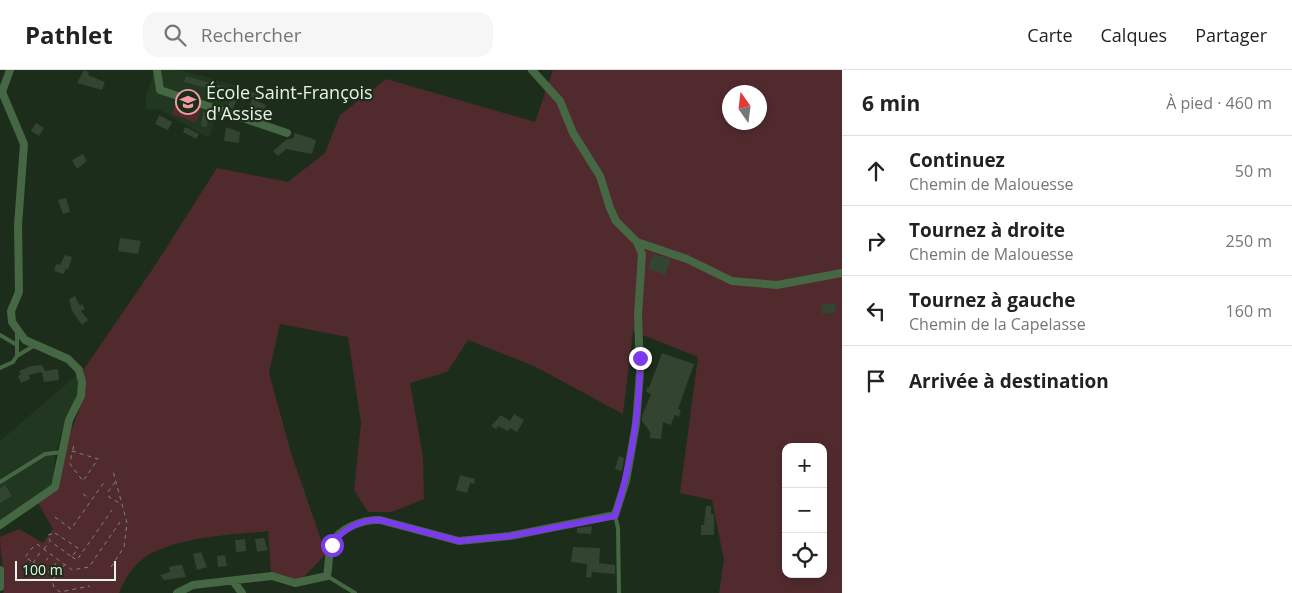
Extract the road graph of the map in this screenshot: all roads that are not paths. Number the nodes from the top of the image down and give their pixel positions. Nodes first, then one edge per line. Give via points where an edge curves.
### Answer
1 (10, 70) edge
2 (157, 70) edge
3 (532, 70) edge
4 (286, 134) dead end
5 (637, 242) junction
6 (842, 273) edge
7 (17, 332) junction
8 (0, 335) edge
9 (17, 344) junction
10 (35, 346) junction
11 (17, 356) junction
12 (0, 368) edge
13 (62, 452) junction
14 (0, 482) edge
15 (615, 516) junction
16 (0, 525) edge
17 (0, 570) edge
18 (327, 576) junction
19 (234, 580) junction
20 (0, 587) edge
21 (177, 593) edge
22 (242, 593) edge
23 (355, 593) edge
24 (620, 593) edge

1 - 7 street via 2,92 24,144 18,225 19,292 11,311
2 - 4 street via 160,90
3 - 5 street via 560,101 573,133 600,176 616,221
5 - 6 street via 732,281 776,285
5 - 15 street via 641,246 643,264 639,294 640,372 636,424 626,480
7 - 9 lane
7 - 10 street
8 - 9 lane
9 - 11 lane
10 - 11 lane
10 - 13 street via 68,359 79,370 81,396 70,420
11 - 12 lane via 13,362
13 - 14 lane via 45,454
13 - 16 street via 55,487
15 - 18 street via 510,536 459,541 370,520 337,536 332,545
15 - 24 lane
17 - 20 street
18 - 19 street via 295,583 272,576
18 - 23 lane
19 - 21 street via 193,585
19 - 22 street

